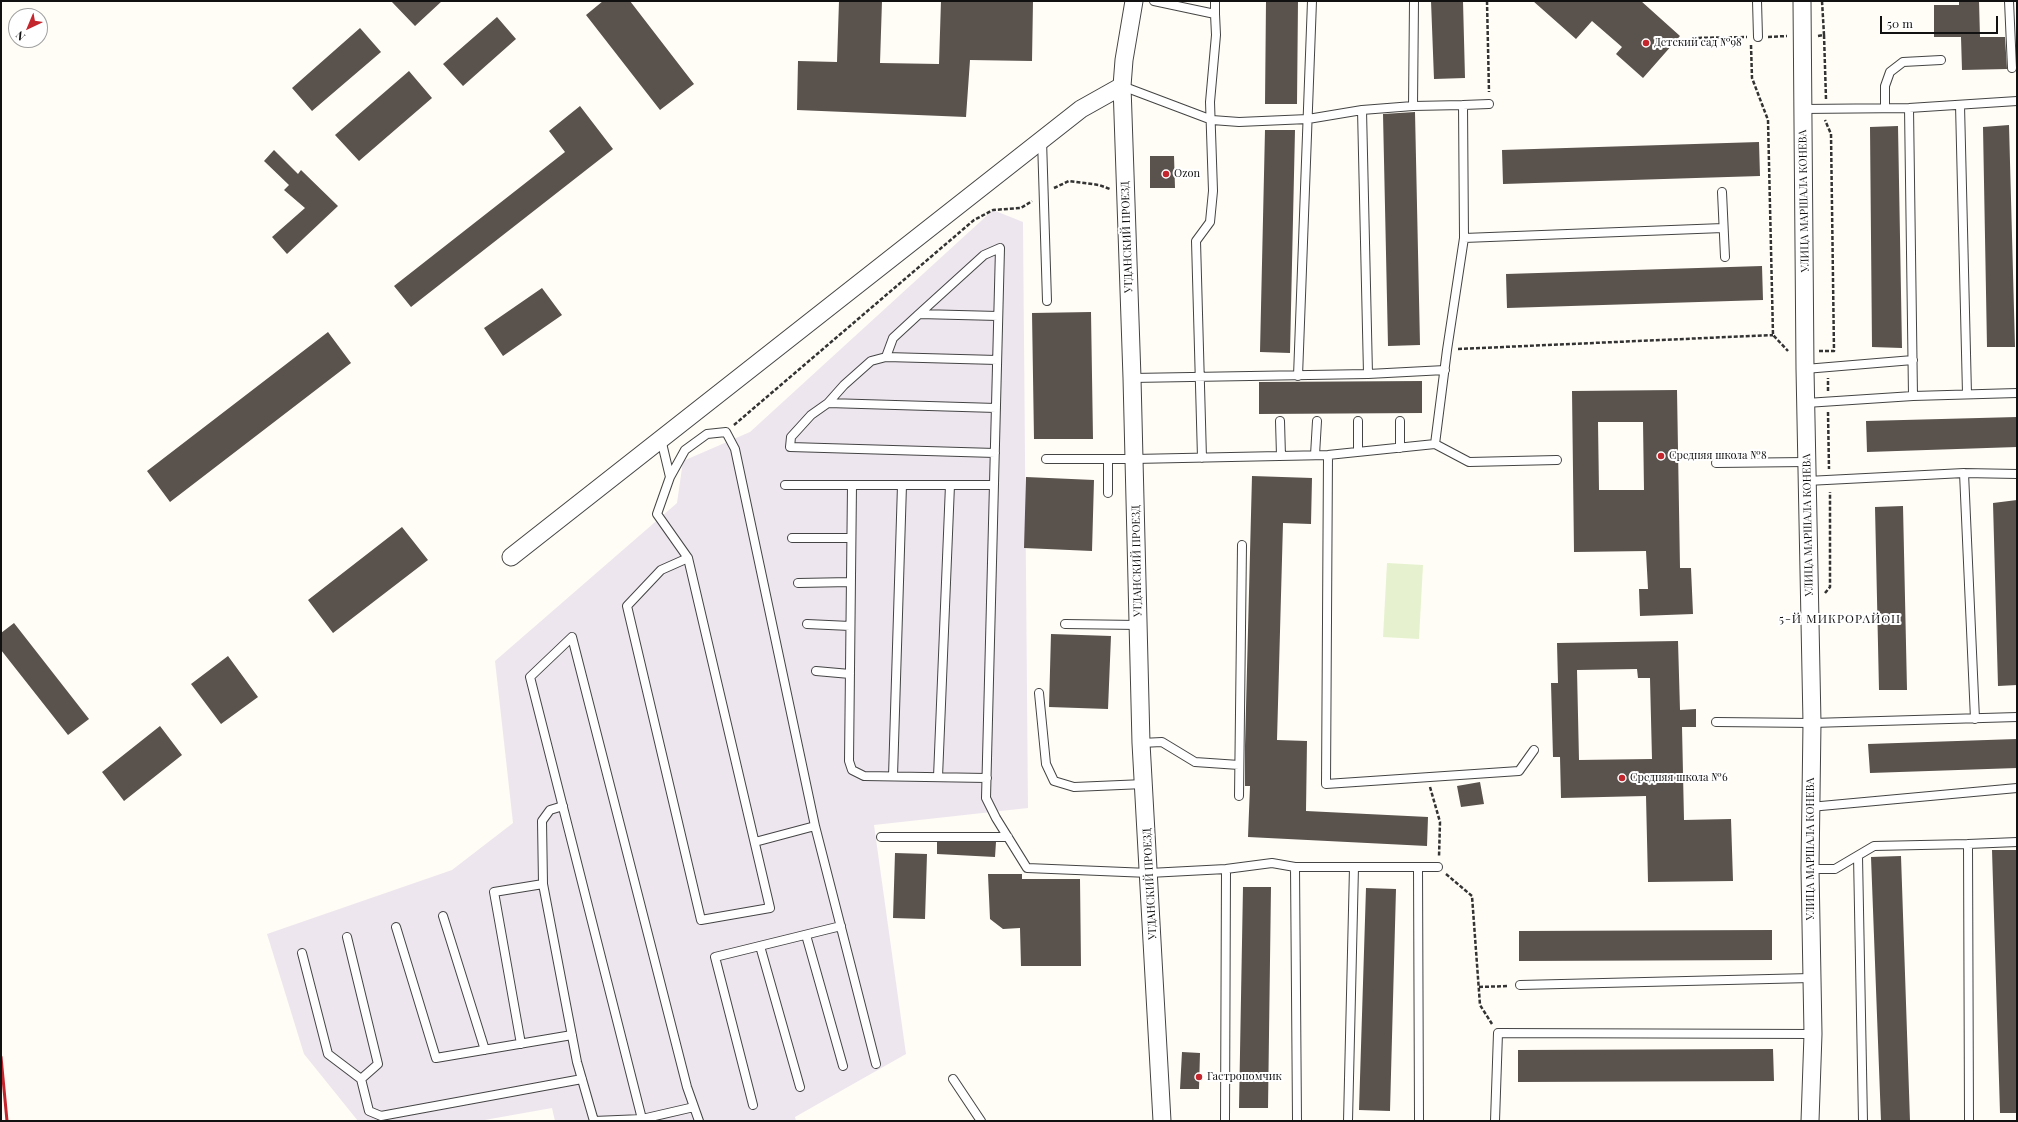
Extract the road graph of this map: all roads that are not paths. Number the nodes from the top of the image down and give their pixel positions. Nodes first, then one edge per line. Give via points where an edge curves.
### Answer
1 (1134, 1) edge
2 (1154, 1) edge
3 (1214, 1) edge
4 (1312, 1) edge
5 (1414, 1) edge
6 (1756, 1) edge
7 (1802, 1) edge
8 (2009, 1) edge
9 (1215, 14) junction
10 (1754, 37) road end
11 (1941, 60) dead end
12 (2012, 68) dead end
13 (1122, 86) junction
14 (2017, 101) edge
15 (1489, 104) road end
16 (1463, 105) junction
17 (1960, 105) junction
18 (1413, 106) junction
19 (1885, 108) junction
20 (1909, 108) junction
21 (1802, 109) junction
22 (1362, 110) junction
23 (1308, 119) junction
24 (1212, 120) junction
25 (1042, 139) junction
26 (1722, 192) dead end
27 (1723, 228) junction
28 (1464, 238) junction
29 (1725, 257) dead end
30 (1047, 302) dead end
31 (919, 314) junction
32 (998, 316) junction
33 (886, 357) junction
34 (997, 360) junction
35 (1913, 360) junction
36 (1805, 369) junction
37 (1445, 370) junction
38 (1368, 374) junction
39 (1298, 376) junction
40 (1200, 377) junction
41 (1132, 378) junction
42 (2017, 392) edge
43 (1967, 394) junction
44 (1913, 396) junction
45 (1806, 403) junction
46 (828, 404) junction
47 (996, 408) junction
48 (1280, 421) dead end
49 (1317, 421) dead end
50 (1358, 421) dead end
51 (1400, 421) dead end
52 (661, 439) junction
53 (1435, 444) junction
54 (1400, 448) junction
55 (1358, 452) junction
56 (995, 453) junction
57 (1315, 455) junction
58 (1328, 455) junction
59 (1281, 456) junction
60 (1202, 458) junction
61 (1046, 459) dead end
62 (1108, 460) junction
63 (1134, 460) junction
64 (1557, 460) dead end
65 (1806, 462) junction
66 (1716, 463) dead end
67 (1964, 473) junction
68 (2017, 474) edge
69 (670, 477) junction
70 (1807, 481) junction
71 (785, 485) dead end
72 (852, 485) junction
73 (902, 485) junction
74 (950, 485) junction
75 (994, 485) junction
76 (1108, 493) dead end
77 (792, 538) dead end
78 (851, 538) junction
79 (1242, 544) dead end
80 (511, 557) dead end
81 (688, 558) junction
82 (851, 582) junction
83 (798, 583) dead end
84 (807, 624) dead end
85 (1065, 624) dead end
86 (1138, 625) junction
87 (850, 626) junction
88 (816, 671) dead end
89 (850, 674) junction
90 (1039, 693) dead end
91 (2017, 717) edge
92 (1975, 719) junction
93 (1716, 722) dead end
94 (1812, 723) junction
95 (1141, 743) junction
96 (1534, 750) dead end
97 (1239, 765) junction
98 (893, 776) junction
99 (938, 777) junction
100 (987, 778) junction
101 (1144, 784) junction
102 (2017, 788) edge
103 (1239, 796) dead end
104 (563, 806) junction
105 (1810, 807) junction
106 (815, 826) junction
107 (881, 836) dead end
108 (1008, 837) junction
109 (755, 842) junction
110 (2017, 842) edge
111 (1968, 844) junction
112 (1858, 856) junction
113 (1295, 867) junction
114 (1354, 867) junction
115 (1418, 867) junction
116 (1438, 867) road end
117 (1226, 869) junction
118 (1810, 869) junction
119 (1149, 873) junction
120 (543, 884) junction
121 (443, 916) dead end
122 (841, 926) junction
123 (396, 927) dead end
124 (806, 935) junction
125 (348, 937) dead end
126 (760, 946) junction
127 (302, 953) dead end
128 (1811, 978) junction
129 (1520, 985) road end
130 (1813, 1034) junction
131 (572, 1036) junction
132 (521, 1044) junction
133 (485, 1050) junction
134 (876, 1064) dead end
135 (843, 1066) dead end
136 (361, 1079) junction
137 (953, 1079) dead end
138 (582, 1080) junction
139 (800, 1087) dead end
140 (753, 1105) dead end
141 (694, 1107) junction
142 (642, 1119) junction
143 (699, 1121) edge
144 (982, 1121) edge
145 (1162, 1121) edge
146 (1225, 1121) edge
147 (1297, 1121) edge
148 (1348, 1121) edge
149 (1419, 1121) edge
150 (1495, 1121) edge
151 (1810, 1121) edge
152 (1863, 1121) edge
153 (1969, 1121) edge

1 - 13 street, УГДАНСКИЙ ПРОЕЗД
2 - 9 lane
3 - 9 lane
4 - 23 lane
5 - 18 lane
6 - 10 lane
7 - 21 street, УЛИЦА МАРШАЛА КОНЕВА
8 - 12 lane
9 - 24 lane via 1216,35 1210,102
11 - 19 lane via 1903,62 1890,72 1885,86
13 - 24 lane
13 - 25 street via 1081,109
13 - 41 street, УГДАНСКИЙ ПРОЕЗД
14 - 17 lane
15 - 16 lane
16 - 18 lane
16 - 28 lane
17 - 20 lane
17 - 43 lane
18 - 22 lane
19 - 20 lane
19 - 21 lane
20 - 35 lane
21 - 36 street, УЛИЦА МАРШАЛА КОНЕВА
22 - 23 lane
22 - 38 lane
23 - 24 lane via 1239,122
23 - 39 lane
24 - 40 lane via 1213,191 1210,222 1196,241
25 - 30 lane
25 - 52 street
26 - 27 lane
27 - 28 lane
27 - 29 lane
28 - 37 lane
31 - 32 lane
31 - 32 lane via 984,255 1000,248
31 - 33 lane via 893,338
32 - 34 lane
33 - 34 lane
33 - 46 lane via 871,361 844,385
34 - 47 lane
35 - 36 lane
35 - 44 lane
36 - 45 street, УЛИЦА МАРШАЛА КОНЕВА
37 - 38 lane
37 - 53 lane
38 - 39 lane
39 - 40 lane
40 - 41 lane
40 - 60 lane
41 - 63 street, УГДАНСКИЙ ПРОЕЗД
42 - 43 lane
43 - 44 lane
44 - 45 lane
45 - 65 street, УЛИЦА МАРШАЛА КОНЕВА
46 - 47 lane
46 - 56 lane via 810,415 791,437 790,447
47 - 56 lane
48 - 59 lane
49 - 57 lane
50 - 55 lane
51 - 54 lane
52 - 69 lane
52 - 80 street
53 - 54 lane
53 - 64 lane via 1469,462
54 - 55 lane
55 - 58 lane
56 - 75 lane
57 - 58 lane
57 - 59 lane
58 - 96 lane via 1326,784 1519,771
59 - 60 lane
60 - 63 lane
61 - 62 lane
62 - 63 lane
62 - 76 lane
63 - 86 street, УГДАНСКИЙ ПРОЕЗД
65 - 66 lane
65 - 70 street, УЛИЦА МАРШАЛА КОНЕВА
67 - 68 lane
67 - 70 lane
67 - 92 lane
69 - 81 lane via 657,514
69 - 106 lane via 685,450 707,434 726,432 735,449
70 - 94 street, УЛИЦА МАРШАЛА КОНЕВА
71 - 72 lane
72 - 73 lane
72 - 78 lane
73 - 74 lane
73 - 98 lane
74 - 75 lane
74 - 99 lane
75 - 100 lane
77 - 78 lane
78 - 82 lane
79 - 97 lane
81 - 109 lane
81 - 109 lane via 661,570 627,606 701,920 770,908
82 - 83 lane
82 - 87 lane
84 - 87 lane
85 - 86 lane
86 - 95 street, УГДАНСКИЙ ПРОЕЗД
87 - 89 lane
88 - 89 lane
89 - 98 lane via 849,761 852,770 864,776
90 - 101 lane via 1046,764 1054,781 1074,787
91 - 92 lane
92 - 94 lane
93 - 94 lane
94 - 105 street, УЛИЦА МАРШАЛА КОНЕВА
95 - 97 lane via 1162,742 1195,762
95 - 101 street, УГДАНСКИЙ ПРОЕЗД
97 - 103 lane
98 - 99 lane
99 - 100 lane
100 - 108 lane via 986,798
101 - 119 street, УГДАНСКИЙ ПРОЕЗД
102 - 105 lane
104 - 120 lane via 550,810 542,821
104 - 141 lane via 530,677 572,637 687,1088
104 - 142 lane
105 - 118 street, УЛИЦА МАРШАЛА КОНЕВА
106 - 109 lane
106 - 122 lane
107 - 108 lane
108 - 119 lane via 1027,868
110 - 111 lane
111 - 112 lane via 1874,846
111 - 153 lane
112 - 118 lane via 1835,869
112 - 152 lane
113 - 114 lane
113 - 117 lane via 1272,864
113 - 147 lane
114 - 115 lane
114 - 148 lane
115 - 116 lane
115 - 149 lane
117 - 119 lane
117 - 146 lane
118 - 128 street, УЛИЦА МАРШАЛА КОНЕВА
119 - 145 street, УГДАНСКИЙ ПРОЕЗД
120 - 131 lane
120 - 132 lane via 494,892
121 - 133 lane
122 - 124 lane
122 - 134 lane
123 - 133 lane via 436,1058
124 - 126 lane
124 - 135 lane
125 - 136 lane via 378,1064
126 - 139 lane
126 - 140 lane via 715,957
127 - 136 lane via 328,1054
128 - 129 lane
128 - 130 street, УЛИЦА МАРШАЛА КОНЕВА
130 - 150 lane via 1498,1033
130 - 151 street, УЛИЦА МАРШАЛА КОНЕВА
131 - 132 lane
131 - 138 lane
132 - 133 lane
136 - 138 lane via 369,1111 382,1116
137 - 144 lane
138 - 142 lane via 594,1121
141 - 142 lane
141 - 143 lane

